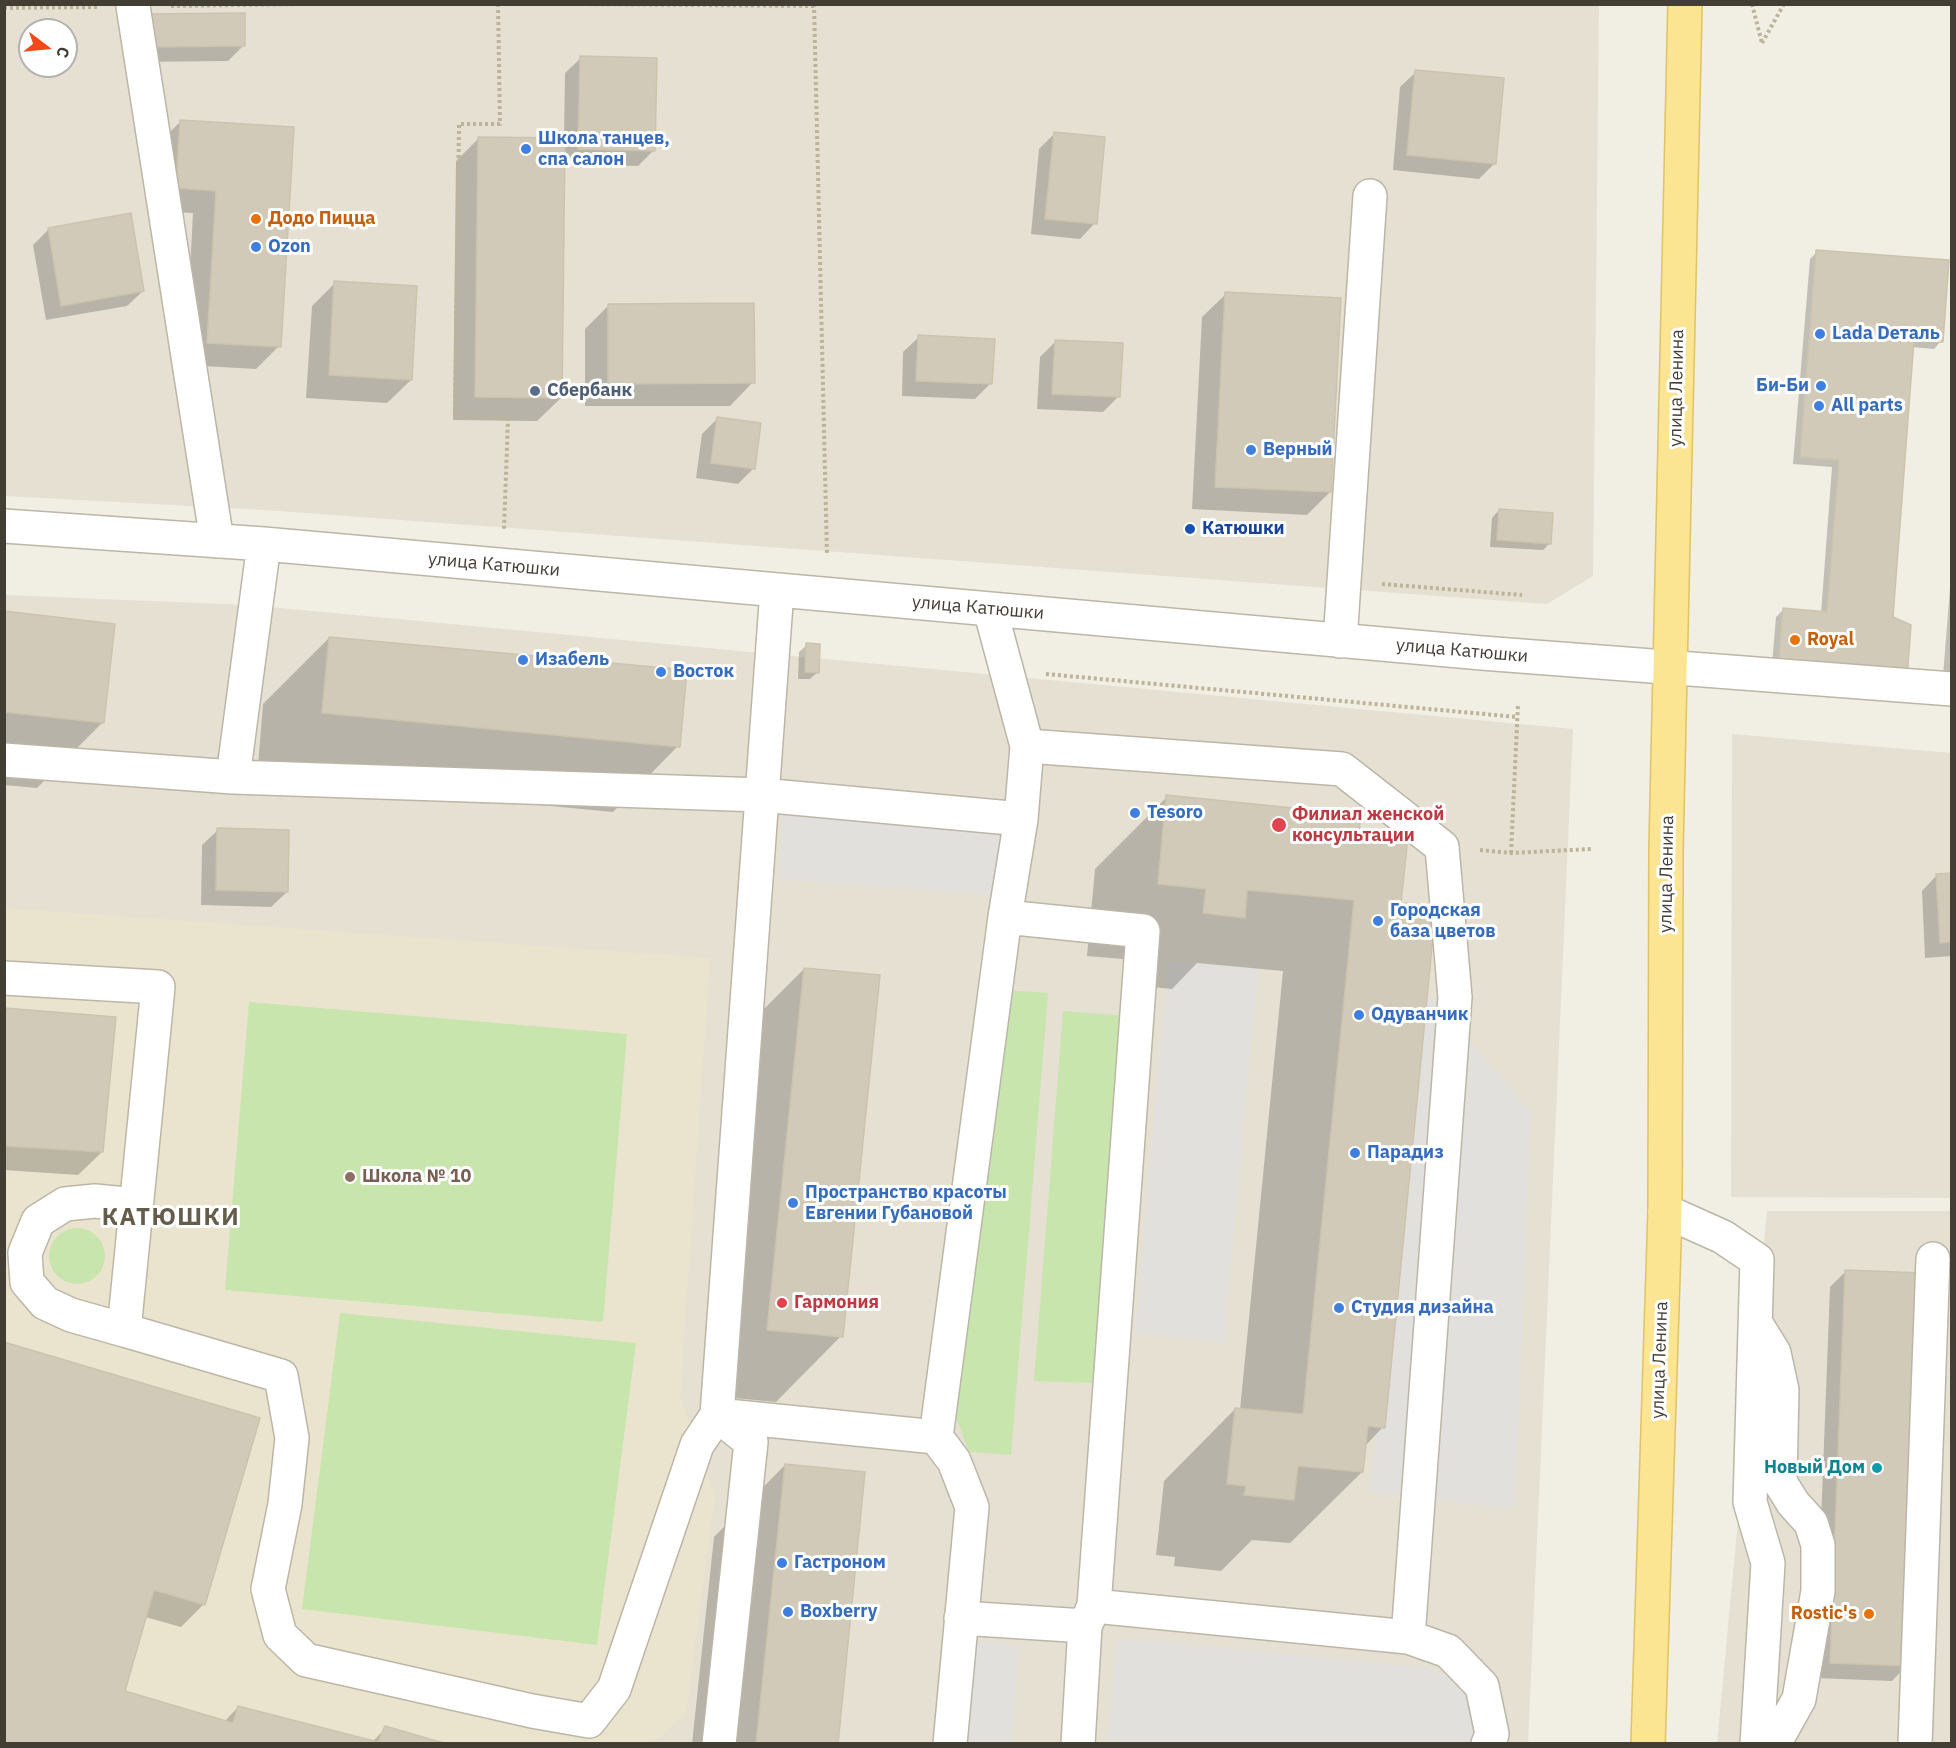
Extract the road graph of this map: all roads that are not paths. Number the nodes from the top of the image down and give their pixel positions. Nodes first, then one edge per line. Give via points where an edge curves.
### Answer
1 (1685, 4) edge
2 (133, 6) dead end
3 (1370, 196) dead end
4 (4, 526) edge
5 (217, 541) junction
6 (264, 544) junction
7 (777, 590) junction
8 (990, 609) junction
9 (1340, 641) junction
10 (1670, 667) junction
11 (1952, 690) edge
12 (1027, 746) junction
13 (4, 760) edge
14 (233, 777) junction
15 (761, 795) junction
16 (1021, 819) junction
17 (1005, 917) junction
18 (4, 978) edge
19 (136, 1205) junction
20 (1665, 1211) junction
21 (1933, 1259) dead end
22 (1755, 1322) junction
23 (124, 1330) junction
24 (717, 1414) junction
25 (936, 1437) junction
26 (1090, 1616) junction
27 (962, 1618) junction
28 (1408, 1637) junction
29 (719, 1743) edge
30 (950, 1743) edge
31 (1078, 1743) edge
32 (1488, 1743) edge
33 (1648, 1743) edge
34 (1757, 1743) edge
35 (1774, 1743) edge
36 (1915, 1743) edge

1 - 10 main road, улица Ленина
2 - 5 street
3 - 9 street
4 - 5 street, улица Катюшки
5 - 6 street, улица Катюшки
6 - 7 street, улица Катюшки
6 - 14 street
7 - 8 street, улица Катюшки
7 - 15 street
8 - 9 street, улица Катюшки
8 - 12 street
9 - 10 street, улица Катюшки
10 - 11 street, улица Катюшки
10 - 20 main road, улица Ленина
12 - 16 street
12 - 28 street via 1342,769 1442,847 1455,997
13 - 14 street
14 - 15 street
15 - 16 street
15 - 24 street
16 - 17 street
17 - 25 street
17 - 26 street via 1143,931
18 - 19 street via 158,987
19 - 23 street
19 - 23 street via 95,1201 65,1204 38,1221 25,1253 27,1282 45,1302 71,1315
20 - 22 street via 1723,1237 1757,1260
20 - 33 main road, улица Ленина
21 - 36 street
22 - 34 street via 1750,1502 1768,1563
22 - 35 street via 1774,1353 1782,1390 1780,1482 1811,1523 1818,1545 1818,1591 1799,1699
23 - 24 street via 281,1376 292,1438 285,1504 268,1589 280,1635 306,1660 589,1721 614,1689 697,1445
24 - 25 street
24 - 29 street via 751,1442
25 - 27 street via 954,1461 972,1507
26 - 27 street
26 - 28 street
26 - 31 street
27 - 30 street
28 - 32 street via 1448,1651 1482,1686 1492,1734

